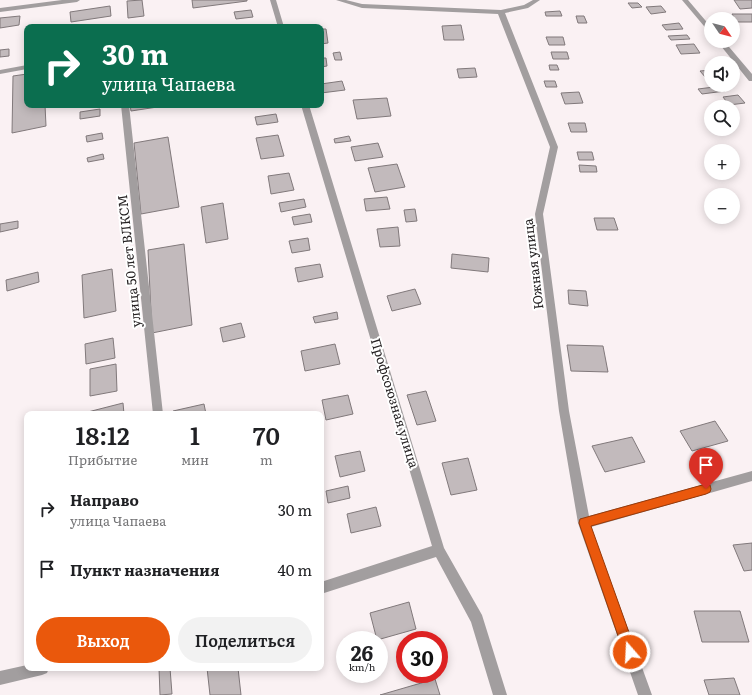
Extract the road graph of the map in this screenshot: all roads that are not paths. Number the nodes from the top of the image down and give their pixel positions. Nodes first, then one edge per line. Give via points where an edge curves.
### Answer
1 (77, 0) edge
2 (273, 0) edge
3 (339, 0) edge
4 (538, 0) edge
5 (685, 0) edge
6 (0, 10) edge
7 (501, 12) junction
8 (704, 23) edge
9 (280, 24) edge
10 (726, 48) edge
11 (24, 68) edge
12 (0, 72) edge
13 (752, 79) edge
14 (125, 108) edge
15 (306, 108) edge
16 (158, 411) edge
17 (752, 476) edge
18 (584, 523) junction
19 (439, 550) junction
20 (324, 587) edge
21 (29, 671) edge
22 (0, 678) edge
23 (500, 695) edge
24 (645, 695) edge

1 - 6 street
2 - 9 street
3 - 7 street via 362,6
4 - 7 street via 526,8
5 - 8 street
7 - 18 street, Южная улица via 554,146 539,214 564,411
10 - 13 street
11 - 12 street
14 - 16 street, улица 50 лет ВЛКСМ
15 - 19 street, Профсоюзная улица
17 - 18 street
18 - 24 street
19 - 20 street
19 - 23 street, Профсоюзная улица via 477,620
21 - 22 street

